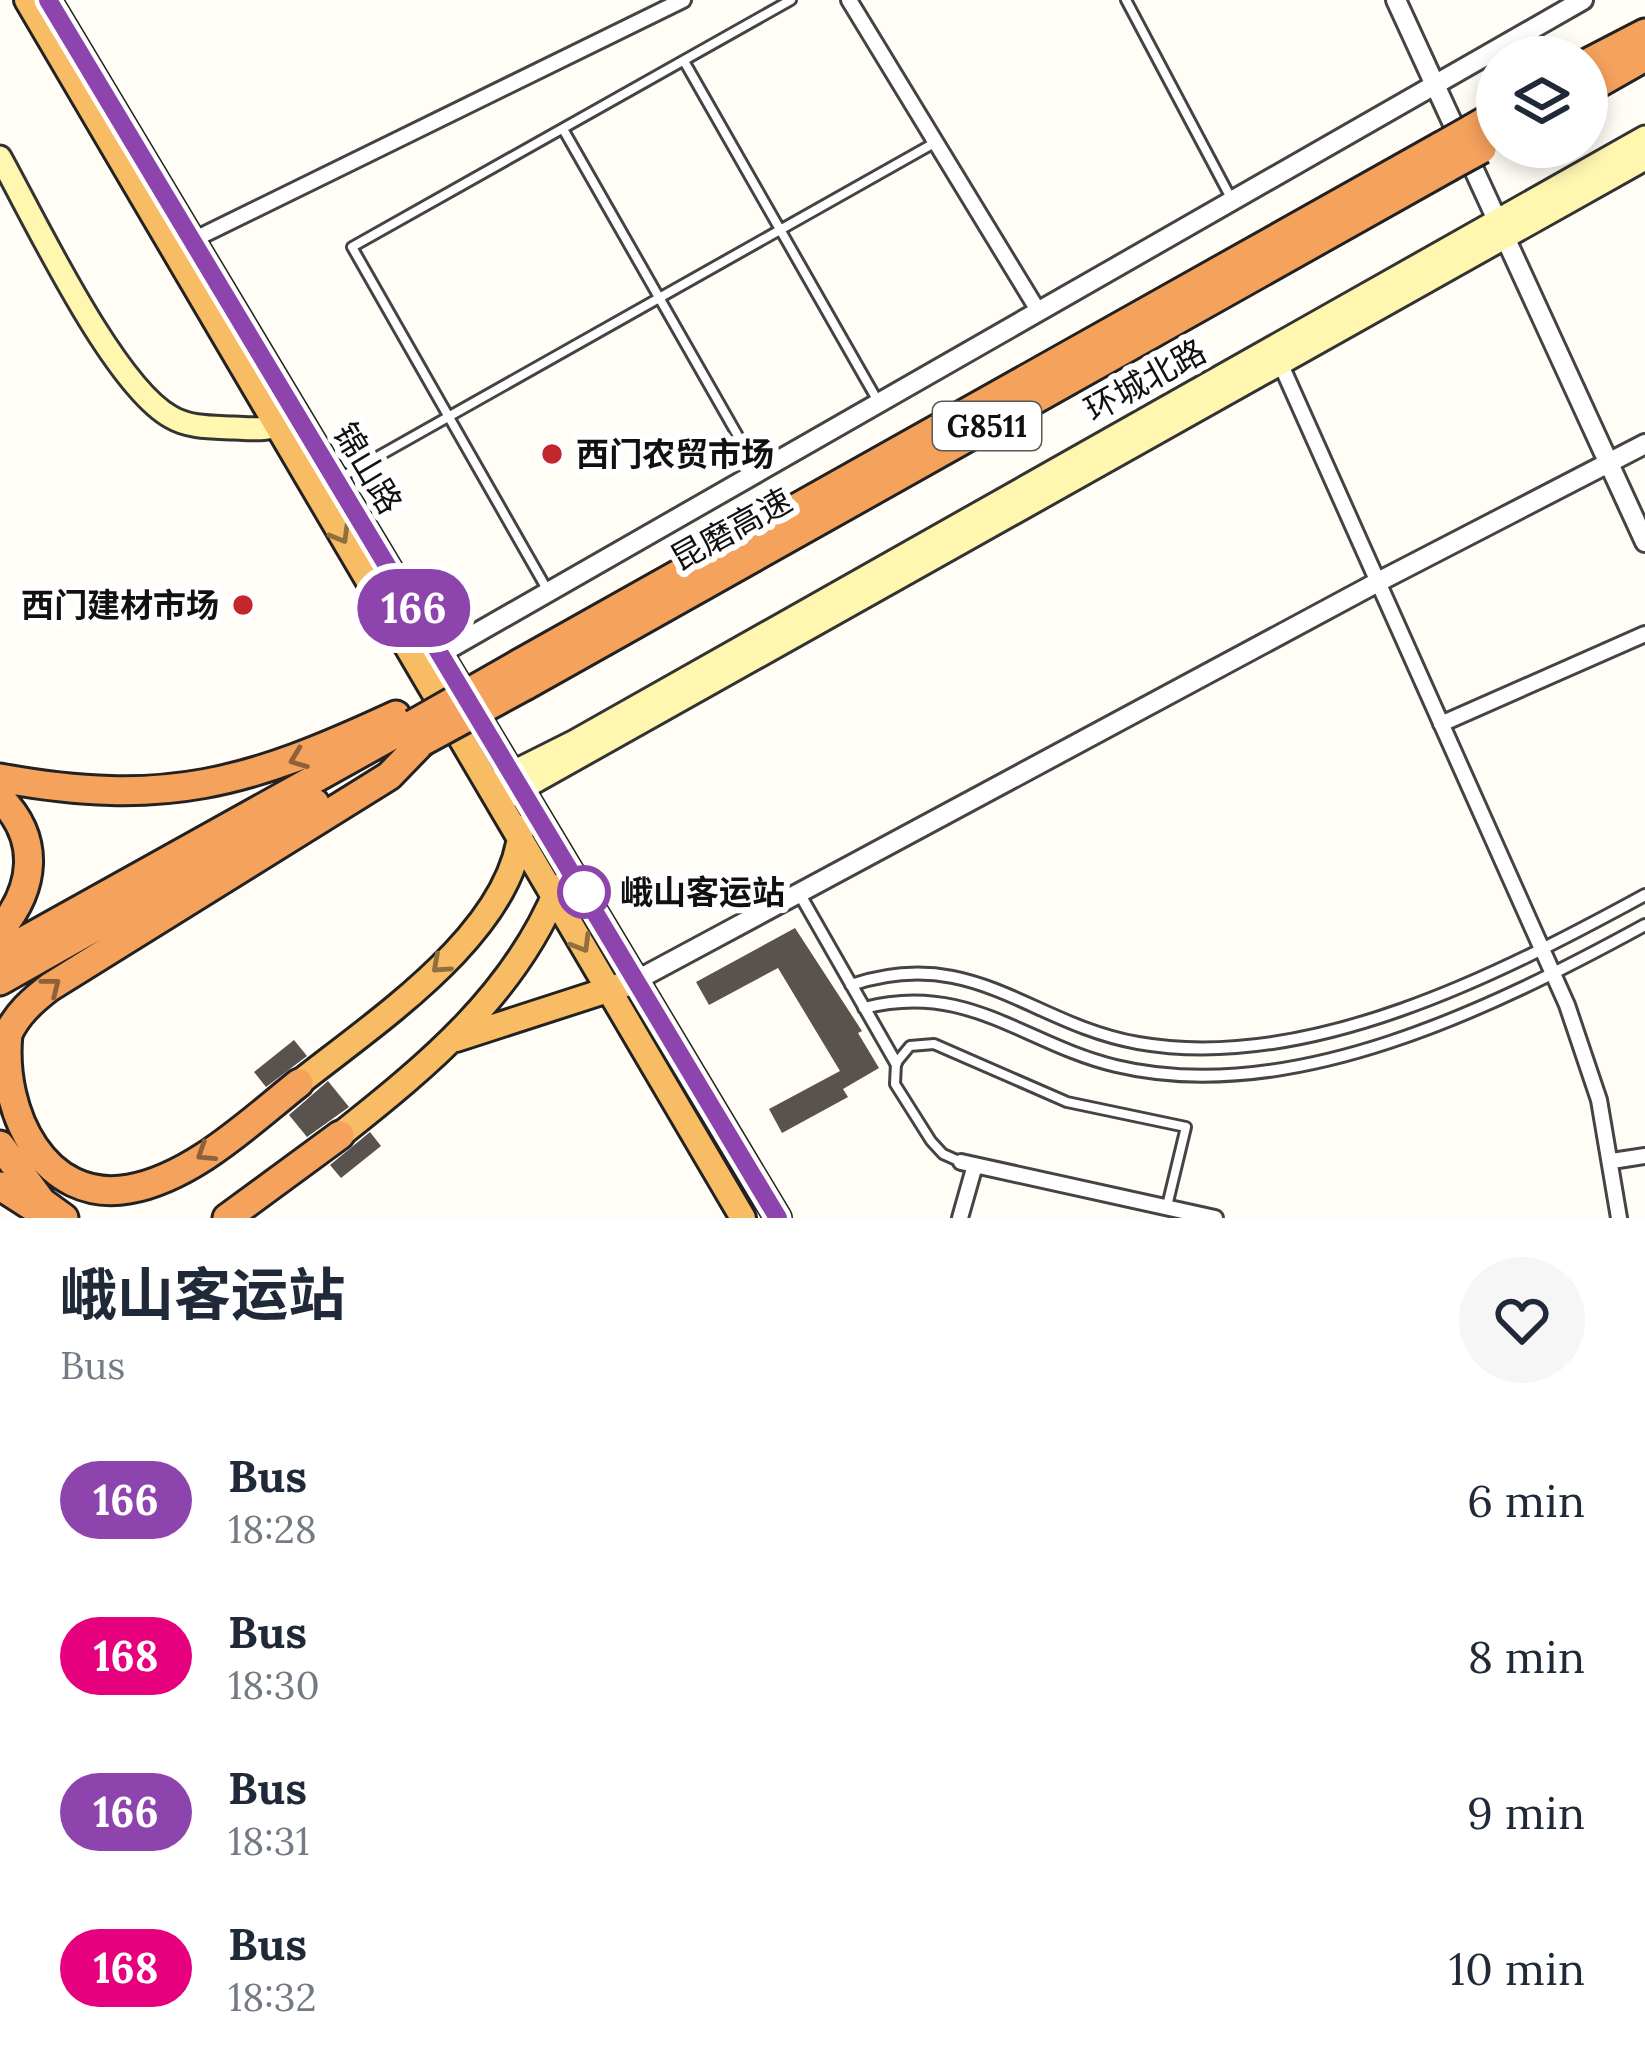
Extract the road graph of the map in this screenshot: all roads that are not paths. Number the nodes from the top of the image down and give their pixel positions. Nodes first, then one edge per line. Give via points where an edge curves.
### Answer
1 (26, 0) edge
2 (48, 0) edge
3 (683, 0) edge
4 (791, 0) edge
5 (849, 0) edge
6 (1126, 0) edge
7 (1396, 0) edge
8 (1583, 0) edge
9 (660, 5) edge
10 (1645, 33) edge
11 (1608, 53) edge
12 (1645, 57) edge
13 (684, 61) junction
14 (1608, 78) edge
15 (1434, 86) junction
16 (563, 129) junction
17 (1645, 137) edge
18 (936, 142) junction
19 (1476, 142) edge
20 (1445, 156) junction
21 (0, 157) edge
22 (1645, 159) edge
23 (1232, 202) junction
24 (1502, 228) junction
25 (780, 230) junction
26 (193, 240) junction
27 (660, 298) junction
28 (1039, 312) junction
29 (1276, 355) junction
30 (879, 403) junction
31 (449, 417) junction
32 (288, 421) junction
33 (1645, 444) edge
34 (1608, 461) junction
35 (759, 472) junction
36 (337, 480) junction
37 (1645, 542) edge
38 (1378, 582) junction
39 (549, 592) junction
40 (1645, 634) edge
41 (430, 660) junction
42 (520, 668) junction
43 (1441, 724) junction
44 (414, 726) junction
45 (0, 778) edge
46 (518, 781) junction
47 (494, 793) junction
48 (0, 798) edge
49 (520, 839) junction
50 (567, 862) junction
51 (799, 893) junction
52 (1645, 895) edge
53 (554, 896) junction
54 (1645, 925) edge
55 (0, 930) edge
56 (1542, 949) junction
57 (0, 954) edge
58 (1553, 974) junction
59 (0, 980) edge
60 (637, 980) junction
61 (851, 985) junction
62 (609, 989) junction
63 (864, 1008) junction
64 (454, 1040) junction
65 (896, 1063) junction
66 (299, 1083) joint
67 (340, 1135) joint
68 (1645, 1156) edge
69 (1612, 1160) junction
70 (968, 1163) junction
71 (4, 1164) edge
72 (117, 1191) junction
73 (1167, 1208) junction
74 (52, 1218) edge
75 (64, 1218) edge
76 (227, 1218) edge
77 (743, 1218) edge
78 (778, 1218) edge
79 (960, 1218) edge
80 (1215, 1218) edge
81 (1619, 1218) edge

1 - 32 highway, 锦山路
2 - 26 highway, 锦山路
3 - 9 street
4 - 13 lane
5 - 18 street
6 - 23 lane
7 - 15 street
8 - 15 street
9 - 26 street
10 - 11 highway
12 - 14 highway
13 - 16 lane
13 - 25 lane
15 - 23 street
15 - 24 street
16 - 27 lane
16 - 31 lane via 352,248
17 - 24 main road, 环城北路
18 - 25 lane
18 - 28 street
19 - 20 highway, 昆磨高速 / G8511, bridge
20 - 42 highway, 昆磨高速 / G8511
20 - 42 highway, 昆磨高速 / G8511
21 - 32 main road via 96,329 149,402 201,426
22 - 24 main road, 环城北路
23 - 28 street
24 - 29 main road, 环城北路
24 - 34 street
25 - 27 lane
25 - 30 lane
26 - 32 highway, 锦山路
27 - 31 lane
27 - 35 lane
28 - 30 street
29 - 38 street
29 - 46 main road, 环城北路
30 - 35 street
31 - 36 lane
31 - 39 lane
32 - 36 highway, 锦山路
32 -> 41 highway, 锦山路
33 - 34 street
34 - 37 street
34 - 38 street
35 - 39 street
36 - 41 highway, 锦山路
38 - 43 street
38 - 51 street
39 - 41 street
40 - 43 street
41 - 46 highway, 锦山路
41 - 47 highway, 锦山路
42 - 44 highway, 昆磨高速 / G8511, bridge
43 - 56 street
44 -> 45 highway via 159,792
44 - 57 highway, 昆磨高速 / G8511
44 - 59 highway, 昆磨高速 / G8511
72 -> 44 highway via 58,1179 20,1142 1,1078 15,1021 66,974 389,776
46 - 47 main road, 环城北路
46 - 49 highway
46 - 50 highway, 锦山路
47 - 49 highway, 锦山路
48 - 55 highway via 31,850 23,895
49 - 53 highway, 锦山路
49 -> 66 highway via 468,939
50 - 53 highway
50 - 60 highway, 锦山路
51 - 60 street
51 - 61 street
52 - 56 street
53 -> 62 highway, 锦山路
53 - 64 highway via 514,967
54 - 58 street
56 - 58 street
56 - 61 street via 1386,1013 1240,1047 1134,1042 943,974
58 - 63 street via 1353,1052 1216,1076 1103,1062 957,1004 905,1000
58 - 69 street via 1590,1067
60 - 62 highway
60 - 78 highway, 锦山路
61 - 63 street
62 - 64 highway
62 - 77 highway, 锦山路
63 - 65 street
64 - 67 highway
65 - 70 lane via 895,1084 931,1141
65 - 73 lane via 910,1046 934,1044 1066,1102 1186,1126
66 -> 72 highway via 190,1163
67 - 76 highway
68 - 69 street
69 - 81 street
70 - 73 street
70 - 79 street
71 - 72 highway via 56,1186
71 - 74 highway
71 - 75 highway
73 - 80 street

